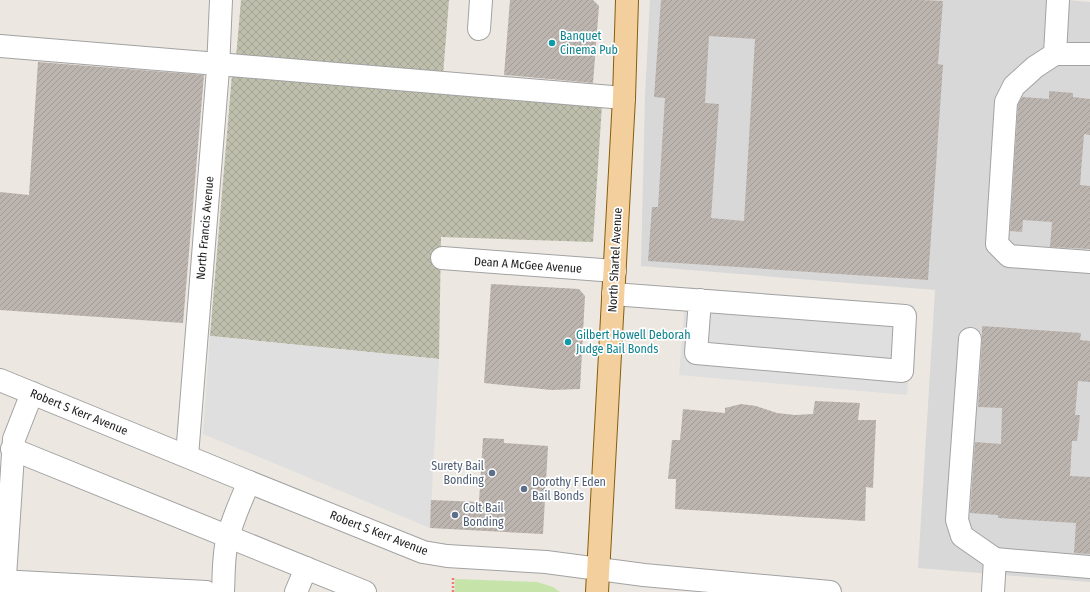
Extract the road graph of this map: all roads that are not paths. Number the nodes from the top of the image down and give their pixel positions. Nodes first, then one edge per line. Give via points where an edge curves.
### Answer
1 (222, 0) edge
2 (481, 0) edge
3 (627, 0) edge
4 (1058, 0) edge
5 (479, 29) dead end
6 (0, 46) edge
7 (1055, 54) junction
8 (1090, 54) edge
9 (218, 64) junction
10 (624, 98) junction
11 (442, 258) dead end
12 (1090, 262) edge
13 (615, 271) junction
14 (613, 294) junction
15 (700, 300) junction
16 (970, 339) dead end
17 (0, 380) edge
18 (32, 393) junction
19 (12, 449) junction
20 (187, 456) junction
21 (249, 482) junction
22 (228, 537) junction
23 (995, 559) junction
24 (1090, 567) edge
25 (306, 568) junction
26 (599, 569) junction
27 (3, 585) edge
28 (355, 590) edge
29 (206, 592) edge
30 (223, 592) edge
31 (296, 592) edge
32 (597, 592) edge
33 (830, 592) edge
34 (993, 592) edge

1 - 9 street, North Francis Avenue
2 - 5 street
3 - 10 main road, North Shartel Avenue
4 - 7 street
6 - 9 street
7 - 8 street
7 - 12 street via 1034,67 1014,86 1006,102 998,244 1009,256
9 - 10 street
9 - 20 street, North Francis Avenue
10 - 13 main road, North Shartel Avenue
11 - 13 street, Dean A McGee Avenue
13 - 14 main road, North Shartel Avenue
14 - 15 street
14 - 26 main road, North Shartel Avenue
15 - 15 street via 696,353 902,371 905,316
16 - 23 street via 956,520 962,536
17 - 18 street, Robert S Kerr Avenue
18 - 19 street via 16,430
18 - 20 street, Robert S Kerr Avenue
19 - 22 street
19 - 27 street
20 - 21 street, Robert S Kerr Avenue
21 - 22 street
21 - 26 street, Robert S Kerr Avenue via 423,552
22 - 25 street
22 - 30 street
23 - 24 street
23 - 34 street
25 - 28 street
25 - 31 street
26 - 32 main road, North Shartel Avenue
26 - 33 street, Robert S Kerr Avenue
27 - 29 street

